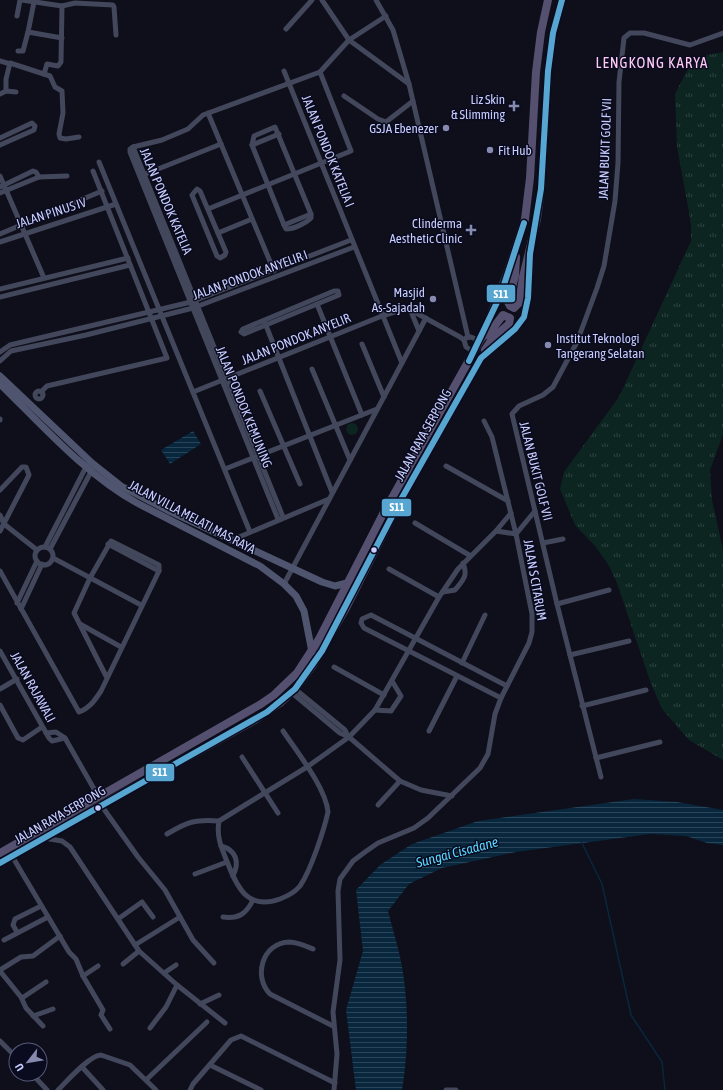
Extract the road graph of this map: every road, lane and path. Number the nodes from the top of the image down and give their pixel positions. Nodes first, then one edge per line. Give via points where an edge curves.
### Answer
1 (21, 0) edge
2 (312, 0) edge
3 (322, 0) edge
4 (376, 0) edge
5 (548, 0) edge
6 (562, 0) edge
7 (31, 1) edge
8 (62, 6) junction
9 (17, 16) dead end
10 (386, 16) junction
11 (286, 29) dead end
12 (28, 32) junction
13 (723, 33) edge
14 (116, 35) dead end
15 (62, 38) junction
16 (349, 40) junction
17 (18, 51) dead end
18 (0, 61) edge
19 (10, 64) junction
20 (284, 71) dead end
21 (320, 72) junction
22 (44, 74) junction
23 (289, 82) junction
24 (408, 84) junction
25 (6, 91) junction
26 (16, 92) dead end
27 (0, 94) edge
28 (344, 96) dead end
29 (413, 101) junction
30 (208, 113) junction
31 (79, 137) dead end
32 (0, 138) edge
33 (221, 144) junction
34 (0, 145) edge
35 (99, 162) dead end
36 (321, 164) junction
37 (93, 171) dead end
38 (295, 174) junction
39 (0, 176) edge
40 (67, 176) dead end
41 (142, 176) junction
42 (39, 177) junction
43 (268, 185) junction
44 (2, 186) edge
45 (7, 190) junction
46 (102, 191) junction
47 (0, 193) edge
48 (242, 196) junction
49 (116, 204) junction
50 (108, 206) junction
51 (208, 209) junction
52 (252, 219) junction
53 (22, 225) junction
54 (25, 233) junction
55 (218, 233) junction
56 (0, 234) edge
57 (352, 240) junction
58 (0, 242) edge
59 (354, 247) junction
60 (516, 249) junction
61 (530, 254) junction
62 (128, 258) junction
63 (130, 265) junction
64 (274, 271) junction
65 (67, 273) junction
66 (44, 278) junction
67 (70, 280) junction
68 (0, 289) edge
69 (0, 297) edge
70 (194, 304) junction
71 (317, 304) junction
72 (408, 307) junction
73 (290, 309) junction
74 (160, 311) junction
75 (151, 313) junction
76 (292, 314) junction
77 (162, 316) junction
78 (382, 316) junction
79 (426, 318) junction
80 (152, 319) junction
81 (263, 320) junction
82 (266, 326) junction
83 (419, 331) junction
84 (330, 337) junction
85 (481, 339) junction
86 (465, 340) junction
87 (362, 344) dead end
88 (0, 352) edge
89 (474, 352) junction
90 (279, 358) junction
91 (481, 358) junction
92 (0, 361) edge
93 (402, 363) junction
94 (312, 369) dead end
95 (0, 376) edge
96 (224, 380) junction
97 (0, 384) edge
98 (260, 391) dead end
99 (41, 392) dead end
100 (193, 392) junction
101 (384, 397) junction
102 (377, 409) junction
103 (362, 415) junction
104 (484, 421) dead end
105 (336, 425) junction
106 (309, 435) junction
107 (283, 446) junction
108 (258, 456) junction
109 (252, 459) junction
110 (350, 460) junction
111 (91, 466) junction
112 (446, 466) dead end
113 (225, 470) junction
114 (300, 484) dead end
115 (0, 490) edge
116 (272, 490) junction
117 (266, 492) junction
118 (332, 492) junction
119 (329, 499) junction
120 (508, 501) junction
121 (535, 511) junction
122 (511, 513) junction
123 (0, 515) edge
124 (280, 518) junction
125 (415, 523) dead end
126 (4, 524) junction
127 (0, 531) edge
128 (496, 531) junction
129 (250, 532) junction
130 (516, 534) junction
131 (563, 539) dead end
132 (232, 540) junction
133 (543, 543) junction
134 (48, 548) junction
135 (37, 550) junction
136 (469, 555) junction
137 (53, 558) junction
138 (39, 563) junction
139 (463, 563) junction
140 (292, 568) junction
141 (389, 569) dead end
142 (0, 571) edge
143 (90, 578) junction
144 (347, 583) junction
145 (284, 584) junction
146 (609, 590) dead end
147 (441, 594) junction
148 (17, 603) junction
149 (557, 604) junction
150 (141, 605) junction
151 (21, 609) junction
152 (485, 615) dead end
153 (80, 624) junction
154 (416, 639) junction
155 (629, 641) dead end
156 (121, 647) junction
157 (0, 651) edge
158 (312, 652) junction
159 (410, 652) junction
160 (570, 655) junction
161 (462, 663) junction
162 (334, 667) dead end
163 (106, 676) junction
164 (456, 676) junction
165 (17, 679) junction
166 (392, 681) junction
167 (507, 686) junction
168 (0, 689) edge
169 (646, 690) dead end
170 (293, 691) junction
171 (384, 695) junction
172 (501, 698) junction
173 (0, 705) edge
174 (582, 706) junction
175 (375, 710) junction
176 (42, 727) junction
177 (283, 731) dead end
178 (430, 731) dead end
179 (46, 733) junction
180 (349, 737) junction
181 (65, 738) junction
182 (660, 742) dead end
183 (184, 747) junction
184 (189, 757) junction
185 (242, 757) dead end
186 (596, 758) junction
187 (307, 767) junction
188 (601, 777) dead end
189 (400, 781) junction
190 (265, 793) junction
191 (98, 796) junction
192 (452, 796) junction
193 (101, 805) junction
194 (378, 805) dead end
195 (278, 813) dead end
196 (219, 821) junction
197 (167, 834) dead end
198 (44, 838) junction
199 (221, 846) junction
200 (0, 852) edge
201 (12, 856) junction
202 (227, 862) junction
203 (0, 864) edge
204 (195, 874) dead end
205 (233, 876) junction
206 (253, 900) junction
207 (41, 906) junction
208 (48, 916) junction
209 (153, 917) dead end
210 (180, 917) junction
211 (223, 917) dead end
212 (118, 919) junction
213 (18, 932) junction
214 (60, 936) junction
215 (4, 940) dead end
216 (135, 945) junction
217 (314, 949) dead end
218 (139, 950) junction
219 (214, 963) dead end
220 (123, 964) dead end
221 (176, 965) dead end
222 (98, 966) dead end
223 (0, 971) edge
224 (164, 973) junction
225 (83, 976) junction
226 (46, 982) dead end
227 (177, 985) junction
228 (220, 995) dead end
229 (22, 998) junction
230 (200, 1004) junction
231 (53, 1009) dead end
232 (33, 1016) junction
233 (208, 1022) dead end
234 (225, 1024) dead end
235 (43, 1026) dead end
236 (333, 1026) junction
237 (150, 1028) dead end
238 (110, 1029) dead end
239 (0, 1041) edge
240 (8, 1049) edge
241 (210, 1064) junction
242 (82, 1068) junction
243 (146, 1080) junction
244 (40, 1082) edge
245 (335, 1082) junction
246 (48, 1090) edge
247 (58, 1090) edge
248 (103, 1090) edge
249 (156, 1090) edge
250 (190, 1090) edge
251 (261, 1090) edge
252 (334, 1090) edge
253 (446, 1090) edge
254 (456, 1090) edge

1 - 7 street
1 - 9 street
2 - 11 street
3 - 16 street
4 - 10 street
5 - 60 main road via 536,72 528,203
6 - 61 main road via 553,33 548,71 541,189
7 - 8 street
7 - 12 street
8 - 14 street via 75,3 113,5
8 - 15 street
10 - 16 street
10 - 24 street via 393,30
12 - 15 street
12 - 17 street via 23,50
13 - 121 street, JALAN BUKIT GOLF VII via 690,45 644,33 630,32 624,38 619,82 617,183 604,266 577,342 553,386 543,395 519,406 512,414
15 - 22 street via 60,65 47,64
16 - 21 street
16 - 24 street
18 - 19 street
19 - 22 street
19 - 25 street
20 - 23 street, JALAN PONDOK KATELIA I
21 - 23 street
21 - 36 street via 351,150
22 - 31 street via 52,77 55,88 62,91 60,138
23 - 30 street
23 - 36 street, JALAN PONDOK KATELIA I
24 - 29 street
25 - 26 street
25 - 27 street
28 - 29 street via 386,122
29 - 86 street
30 - 33 street
30 - 41 street, JALAN PONDOK KATELIA via 199,118 192,127 175,135 130,149
32 - 34 street via 32,123 35,126 34,130
33 - 41 street
33 - 48 street
35 - 49 street
36 - 38 street
36 - 57 street, JALAN PONDOK KATELIA I
37 - 46 street
38 - 43 street
38 - 43 street via 311,214 284,225
38 - 43 street via 275,127 266,130 254,136 252,145
39 - 44 street
40 - 42 street
41 - 70 street, JALAN PONDOK KATELIA
42 - 44 street via 33,171
42 - 45 street
43 - 48 street
44 - 45 street
45 - 47 street
45 - 53 street
46 - 50 street
46 - 53 street, JALAN PINUS IV
48 - 51 street
48 - 52 street
49 - 50 street, JALAN PINUS IV
49 - 74 street
50 - 54 street, JALAN PINUS IV
50 - 62 street
51 - 55 street
51 - 55 street via 200,190 196,189 192,195 219,258 226,252
52 - 55 street
52 - 64 street
53 - 54 street
53 - 56 street, JALAN PINUS IV
54 - 58 street, JALAN PINUS IV
54 - 66 street
57 - 59 street, JALAN PONDOK KATELIA I
57 - 64 street, JALAN PONDOK ANYELIR I
59 - 70 street, JALAN PONDOK ANYELIR I
59 - 78 street, JALAN PONDOK KATELIA I
60 - 61 main road via 515,276 508,302 512,307 519,303
60 - 85 main road, JALAN RAYA SERPONG
61 - 91 main road, JALAN RAYA SERPONG via 528,298 524,317
62 - 63 street
62 - 65 street
63 - 67 street
63 - 75 street
64 - 70 street, JALAN PONDOK ANYELIR I
65 - 66 street
65 - 67 street
66 - 68 street
67 - 69 street
70 - 74 street, JALAN PONDOK ANYELIR I
70 - 77 street, JALAN PONDOK ANYELIR I
70 - 96 street, JALAN PONDOK KEMUNING
71 - 73 street via 338,296 339,292 334,291
71 - 76 street
71 - 84 street
72 - 78 street, JALAN PONDOK ANYELIR
72 - 79 street
72 - 83 street
73 - 76 street
73 - 81 street
74 - 75 street, JALAN PONDOK ANYELIR I
74 - 77 street
75 - 80 street
75 - 88 street, JALAN PONDOK ANYELIR I via 10,345
76 - 82 street
77 - 80 street, JALAN PONDOK ANYELIR I
77 - 100 street
78 - 84 street, JALAN PONDOK ANYELIR
78 - 93 street, JALAN PONDOK KATELIA I
79 - 83 street
79 - 86 street
80 - 92 street, JALAN PONDOK ANYELIR I via 11,351
80 - 99 street via 167,358 47,386
81 - 82 street
81 - 82 street via 241,332 244,334
82 - 90 street
83 - 93 street
84 - 90 street, JALAN PONDOK ANYELIR
84 - 103 street
85 - 86 street via 471,336
85 - 89 main road, JALAN RAYA SERPONG
85 - 91 main road via 490,332 503,314 510,318 509,324 492,339
86 - 89 street via 466,347
87 - 101 street
89 - 144 main road, JALAN RAYA SERPONG
90 - 96 street, JALAN PONDOK ANYELIR
90 - 106 street
91 - 170 main road, JALAN RAYA SERPONG via 399,503 322,651
93 - 101 street
94 - 105 street
95 - 111 street, JALAN VILLA MELATI MAS RAYA
96 - 100 street, JALAN PONDOK ANYELIR
96 - 108 street, JALAN PONDOK KEMUNING
96 - 109 street, JALAN PONDOK KEMUNING
97 - 111 street, JALAN VILLA MELATI MAS RAYA
98 - 107 street
100 - 113 street
101 - 102 street
102 - 103 street
102 - 110 street
103 - 105 street
104 - 120 street, JALAN S CITARUM via 490,431
105 - 106 street
105 - 110 street
106 - 107 street
106 - 118 street
107 - 108 street
107 - 114 street
108 - 109 street
108 - 116 street, JALAN PONDOK KEMUNING
109 - 113 street
109 - 117 street, JALAN PONDOK KEMUNING
110 - 118 street
111 - 132 street, JALAN VILLA MELATI MAS RAYA via 138,496
111 - 134 street
111 - 145 street, JALAN VILLA MELATI MAS RAYA via 127,498 260,566
112 - 120 street
113 - 129 street
115 - 126 street via 22,467 29,470 29,475
116 - 117 street
116 - 124 street, JALAN PONDOK KEMUNING
117 - 124 street, JALAN PONDOK KEMUNING
118 - 119 street
119 - 124 street
119 - 140 street
120 - 122 street, JALAN S CITARUM
121 - 130 street
121 - 133 street, JALAN BUKIT GOLF VII
122 - 128 street
122 - 130 street, JALAN S CITARUM
123 - 126 street
124 - 129 street
125 - 136 street
126 - 127 street
126 - 135 street
128 - 130 street
128 - 136 street
129 - 132 street
130 - 167 street, JALAN S CITARUM via 533,624 529,643
131 - 133 street
132 - 140 street, JALAN VILLA MELATI MAS RAYA
133 - 149 street, JALAN BUKIT GOLF VII
134 - 135 street
134 - 137 street
135 - 138 street via 35,555
136 - 139 street
137 - 138 street via 48,564
137 - 143 street
138 - 148 street
138 - 151 street
139 - 147 street
139 - 147 street via 465,576 455,590
140 - 144 street, JALAN VILLA MELATI MAS RAYA via 332,585
140 - 145 street
141 - 147 street
142 - 148 street
143 - 150 street
143 - 150 street via 108,544 159,570
143 - 153 street via 74,613
144 - 158 main road, JALAN RAYA SERPONG
145 - 158 street, JALAN VILLA MELATI MAS RAYA via 296,596 304,611
146 - 149 street
147 - 154 street
148 - 151 street
149 - 160 street, JALAN BUKIT GOLF VII
150 - 156 street
151 - 163 street via 78,712 93,702 101,691
152 - 161 street
153 - 156 street
153 - 163 street
154 - 159 street
154 - 159 street via 371,615 362,619 361,625 364,628
154 - 161 street
155 - 160 street
156 - 163 street
157 - 165 street, JALAN RAJAWALI
158 - 183 main road, JALAN RAYA SERPONG via 297,673 274,695
159 - 164 street
159 - 166 street
160 - 174 street, JALAN BUKIT GOLF VII
161 - 167 street
162 - 171 street
164 - 172 street
164 - 178 street
165 - 168 street
165 - 176 street, JALAN RAJAWALI
166 - 171 street
166 - 175 street via 401,696 394,709 391,712
167 - 172 street, JALAN S CITARUM
169 - 174 street
170 - 180 street via 345,730
170 - 184 main road, JALAN RAYA SERPONG via 261,716
171 - 175 street
172 - 192 street, JALAN S CITARUM via 495,714 488,754 480,768
173 - 176 street via 18,738 23,740
174 - 186 street, JALAN BUKIT GOLF VII
175 - 180 street
176 - 179 street, JALAN RAJAWALI
177 - 187 street
179 - 181 street, JALAN RAJAWALI via 56,732
179 - 181 street, JALAN RAJAWALI via 52,741
180 - 187 street
180 - 189 street
181 - 191 street
182 - 186 street
183 - 184 main road
183 - 191 main road, JALAN RAYA SERPONG
184 - 193 main road, JALAN RAYA SERPONG
185 - 190 street
186 - 188 street, JALAN BUKIT GOLF VII
187 - 190 street
187 - 206 street via 327,804 328,812 308,871 299,887 285,897 271,902
189 - 192 street via 421,790
189 - 194 street
190 - 195 street
190 - 196 street
191 - 200 main road, JALAN RAYA SERPONG
192 - 236 street, JALAN S CITARUM via 414,828 378,843 365,852 340,879 340,960
193 - 198 main road, JALAN RAYA SERPONG
193 - 210 street via 138,857 166,890
196 - 197 street via 200,819
196 - 199 street via 217,832
198 - 201 main road, JALAN RAYA SERPONG
198 - 212 street via 62,841 70,847
199 - 202 street
199 - 205 street via 235,854 237,863
201 - 203 main road, JALAN RAYA SERPONG
201 - 207 street
202 - 204 street
202 - 205 street
205 - 206 street via 242,892
206 - 211 street via 243,915
207 - 208 street
207 - 213 street via 15,919 13,925
208 - 213 street
208 - 214 street
209 - 212 street via 142,902
210 - 216 street
210 - 219 street via 193,940
212 - 216 street
213 - 215 street
214 - 223 street via 32,956 21,957
214 - 225 street via 76,959
216 - 218 street
217 - 236 street via 289,942 271,949 261,966 261,977 264,987 270,994
218 - 220 street
218 - 224 street
221 - 224 street
222 - 225 street
223 - 229 street
224 - 227 street
225 - 238 street via 104,1010 101,1017
226 - 229 street
227 - 230 street
227 - 237 street via 166,1007
228 - 230 street
229 - 232 street via 25,1007
230 - 234 street
231 - 232 street
232 - 235 street
233 - 243 street
236 - 245 street, JALAN S CITARUM via 337,1054
239 - 240 street
241 - 245 street via 231,1040 241,1036
241 - 250 street via 192,1084
241 - 251 street
242 - 243 street via 96,1055 101,1055 130,1065
242 - 247 street
242 - 248 street
243 - 249 street
244 - 246 street
245 - 252 street, JALAN S CITARUM
253 - 254 street

